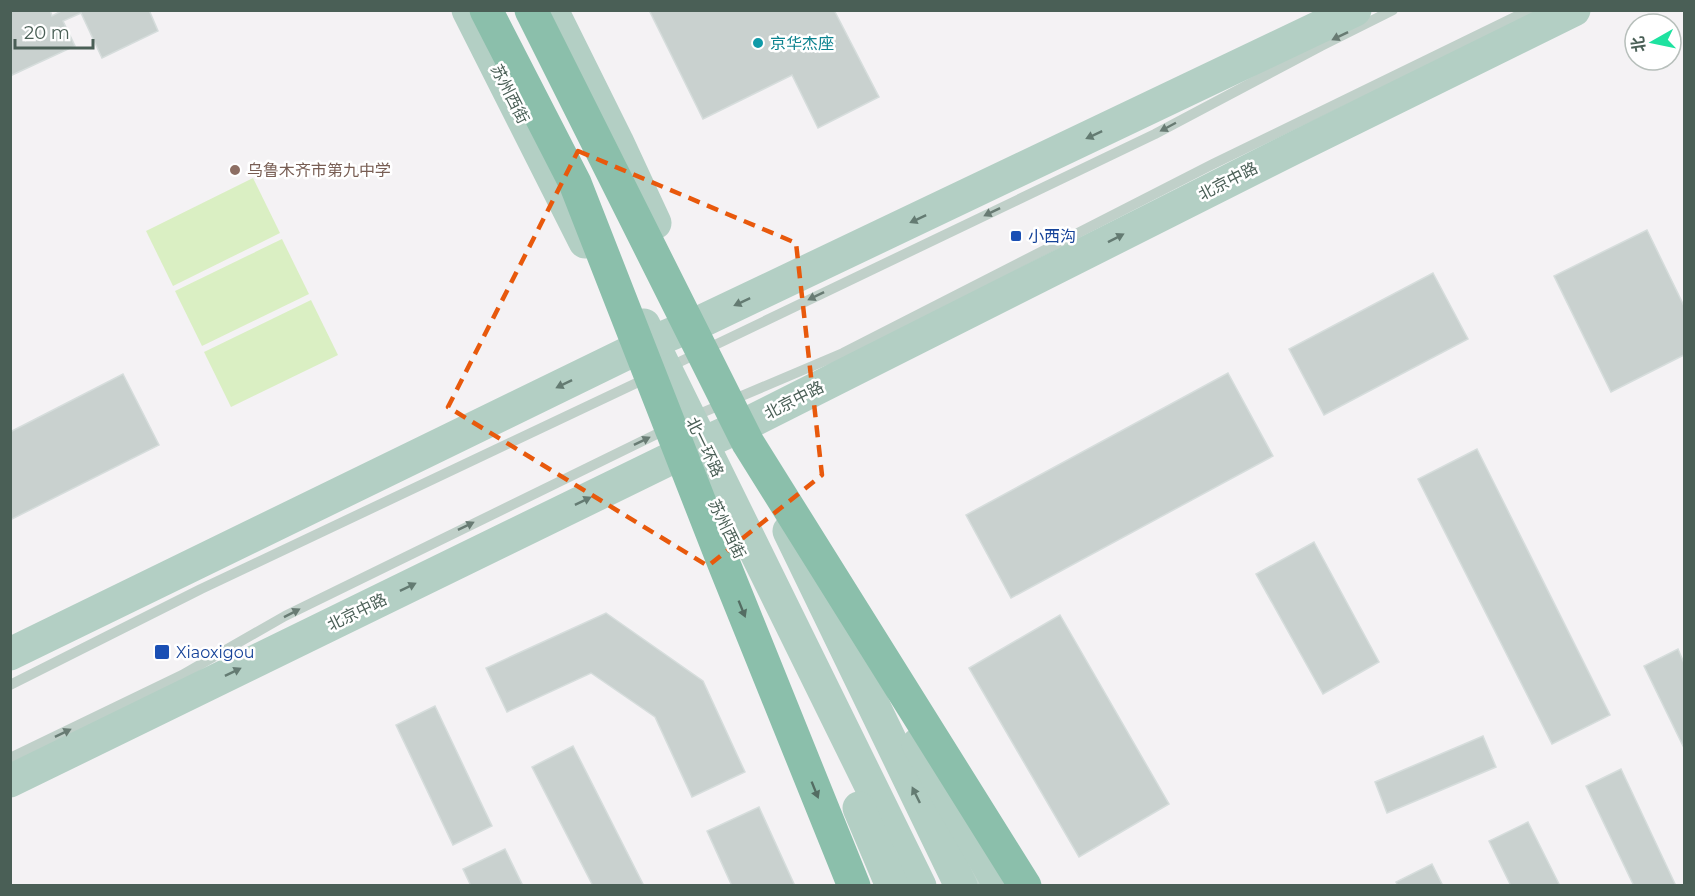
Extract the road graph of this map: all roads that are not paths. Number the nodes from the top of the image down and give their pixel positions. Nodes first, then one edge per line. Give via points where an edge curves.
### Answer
1 (468, 10) edge
2 (486, 10) edge
3 (531, 10) edge
4 (552, 10) edge
5 (1355, 10) edge
6 (1393, 10) edge
7 (1529, 10) edge
8 (1574, 10) edge
9 (575, 183) junction
10 (706, 335) junction
11 (645, 362) junction
12 (746, 421) junction
13 (681, 437) junction
14 (10, 654) edge
15 (10, 685) edge
16 (811, 699) junction
17 (918, 744) junction
18 (10, 758) edge
19 (10, 781) edge
20 (854, 885) edge
21 (892, 885) edge
22 (907, 885) edge
23 (920, 885) edge
24 (961, 885) edge
25 (978, 885) edge
26 (1000, 885) edge
27 (1025, 885) edge

1 - 11 main road, 苏州西街
2 - 9 highway, 北一环路
3 - 12 highway
4 - 10 main road
5 -> 10 main road
6 -> 10 lane via 1155,134
7 - 12 lane via 1213,164 843,353
12 -> 8 main road, 北京中路
9 -> 20 highway
9 - 23 main road, 北一环路
10 - 11 main road
10 - 12 main road
11 - 13 main road, 苏州西街
11 -> 14 main road
11 - 15 lane
12 - 13 main road, 北京中路
12 - 17 main road
24 -> 12 main road
12 - 27 highway
13 - 16 main road, 苏州西街
18 -> 13 lane via 182,675 285,616 469,524
19 -> 13 main road, 北京中路
16 - 21 main road
16 - 22 main road, 苏州西街
17 - 25 main road
17 - 26 main road

